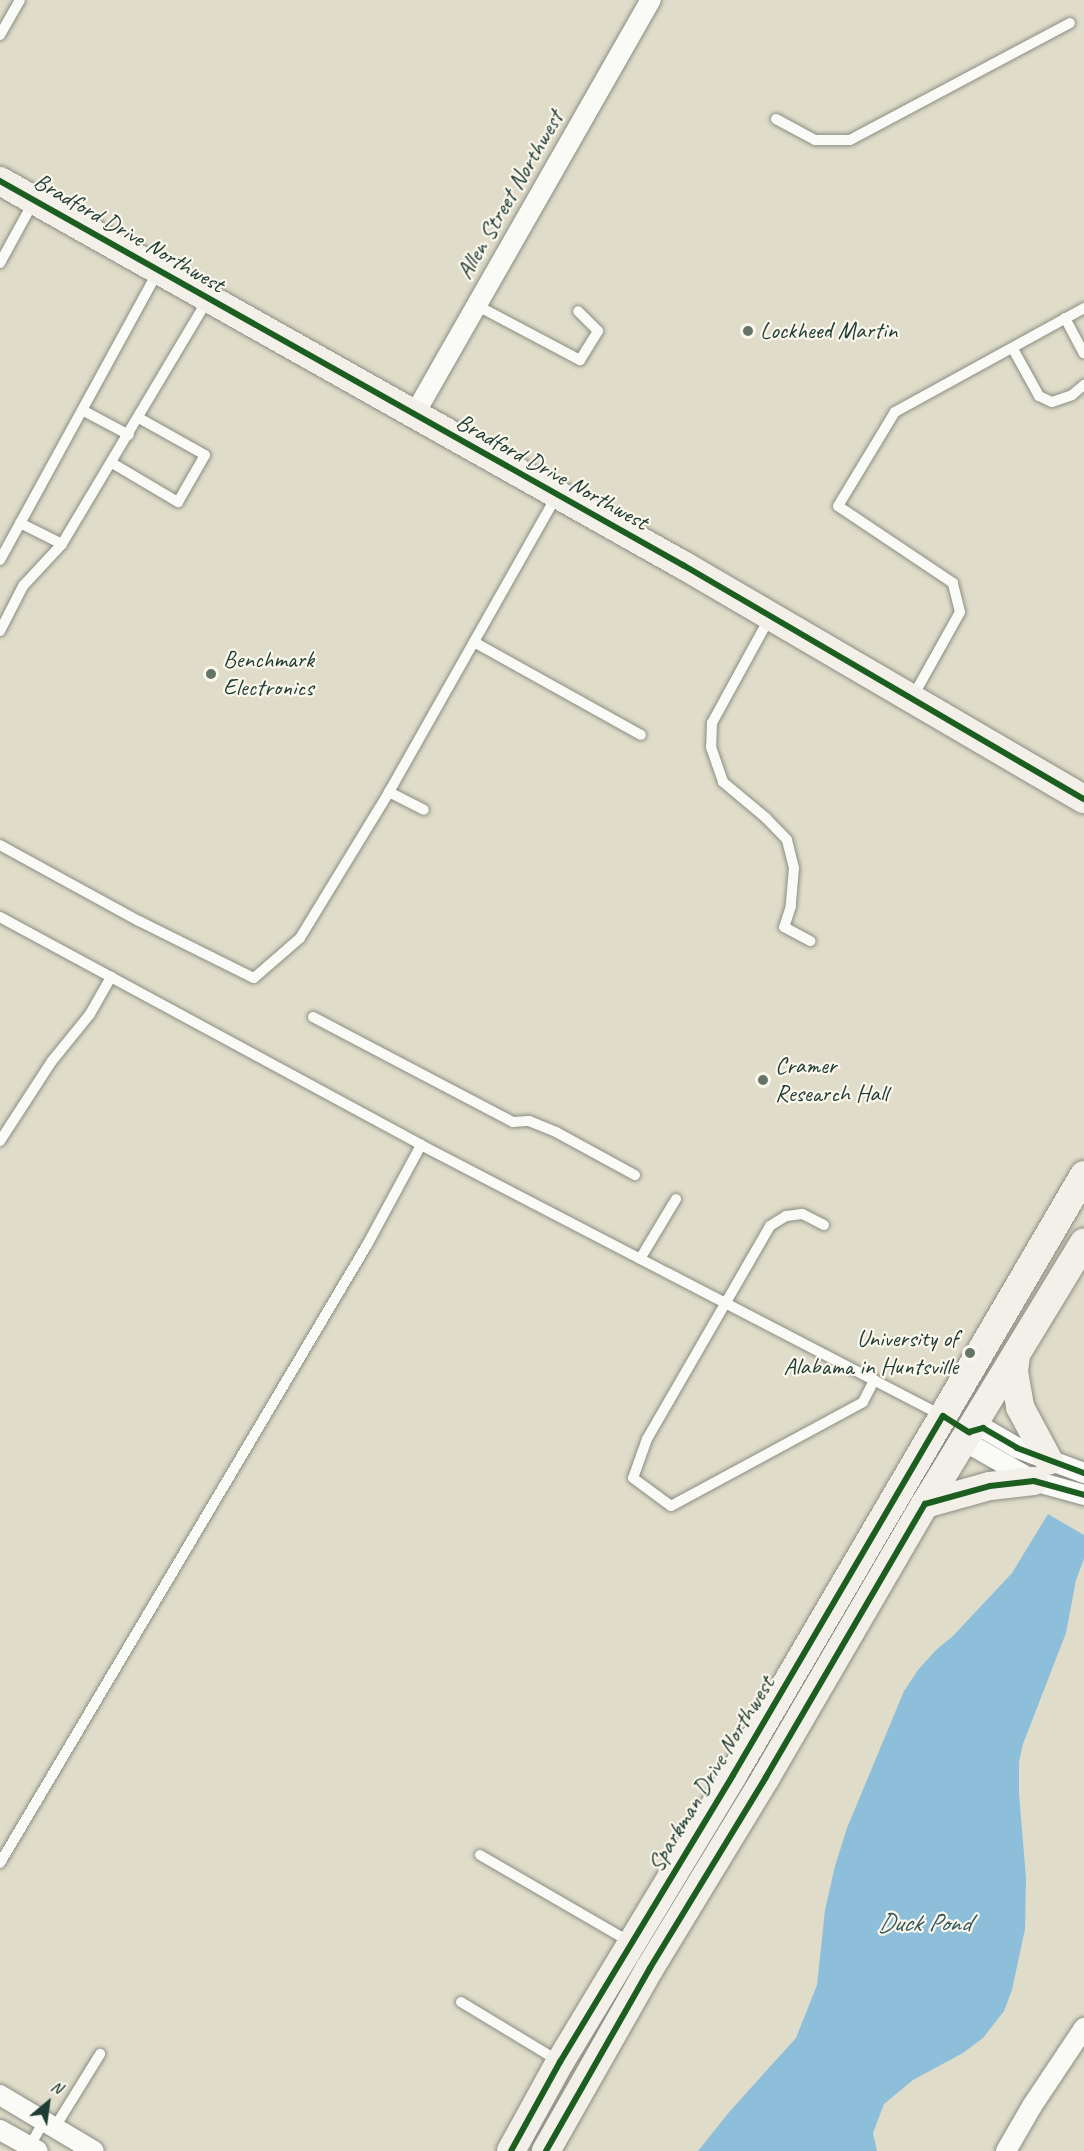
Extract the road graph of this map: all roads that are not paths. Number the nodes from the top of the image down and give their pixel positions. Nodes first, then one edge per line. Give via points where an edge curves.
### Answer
1 (20, 0) edge
2 (651, 0) edge
3 (1070, 23) dead end
4 (0, 35) edge
5 (776, 119) dead end
6 (0, 181) edge
7 (35, 200) junction
8 (0, 263) edge
9 (158, 270) junction
10 (208, 299) junction
11 (476, 305) junction
12 (1084, 308) edge
13 (578, 311) dead end
14 (1065, 318) junction
15 (1013, 349) junction
16 (1084, 353) edge
17 (1084, 385) edge
18 (82, 410) junction
19 (414, 415) junction
20 (139, 418) junction
21 (129, 435) junction
22 (112, 463) junction
23 (557, 495) junction
24 (21, 523) junction
25 (62, 544) junction
26 (0, 560) edge
27 (771, 617) junction
28 (0, 631) edge
29 (474, 642) junction
30 (912, 699) junction
31 (641, 735) dead end
32 (389, 792) junction
33 (1084, 799) edge
34 (424, 810) dead end
35 (0, 845) edge
36 (0, 917) edge
37 (810, 941) dead end
38 (111, 977) junction
39 (313, 1017) dead end
40 (0, 1141) edge
41 (421, 1145) junction
42 (634, 1175) dead end
43 (1084, 1175) edge
44 (676, 1199) dead end
45 (824, 1225) dead end
46 (1084, 1242) edge
47 (640, 1259) junction
48 (727, 1304) junction
49 (1016, 1354) junction
50 (874, 1380) junction
51 (943, 1416) junction
52 (969, 1432) junction
53 (1042, 1471) junction
54 (1084, 1473) edge
55 (1084, 1495) edge
56 (925, 1504) junction
57 (480, 1855) dead end
58 (0, 1863) edge
59 (630, 1943) junction
60 (461, 2002) dead end
61 (1084, 2028) edge
62 (100, 2054) dead end
63 (560, 2062) junction
64 (0, 2095) edge
65 (50, 2124) junction
66 (0, 2130) edge
67 (31, 2149) edge
68 (94, 2151) edge
69 (511, 2151) edge
70 (546, 2151) edge
71 (1006, 2151) edge

1 - 4 lane
2 - 11 street, Allen Street Northwest
3 - 5 lane via 850,140 815,140
6 - 7 main road, Bradford Drive Northwest
7 - 8 lane
7 - 9 main road, Bradford Drive Northwest
9 - 10 main road, Bradford Drive Northwest
9 - 18 lane
10 - 19 main road, Bradford Drive Northwest
10 - 20 lane
11 - 13 lane via 580,360 598,331
11 - 19 street, Allen Street Northwest
12 - 14 lane
14 - 15 lane
14 - 16 lane
15 - 17 lane via 1039,396 1052,402 1072,395
15 - 30 lane via 895,412 838,506 954,583 960,612
18 - 21 lane
18 - 24 lane
19 - 23 main road, Bradford Drive Northwest
20 - 21 lane
20 - 22 lane via 205,455 178,502
21 - 22 lane
22 - 25 lane
23 - 27 main road, Bradford Drive Northwest
23 - 29 lane
24 - 25 lane
24 - 26 lane
25 - 28 lane via 23,586
27 - 30 main road, Bradford Drive Northwest
27 - 37 lane via 712,723 711,747 723,782 787,840 794,868 791,906 784,927
29 - 31 lane
29 - 32 lane
30 - 33 main road, Bradford Drive Northwest
32 - 34 lane
32 - 35 lane via 300,938 254,978
36 - 38 lane
38 - 40 lane via 90,1014 52,1061
38 - 41 lane
39 - 42 lane via 513,1122 529,1121 556,1132
41 - 47 lane
41 - 58 lane via 362,1254
43 - 51 main road, Sparkman Drive Northwest
44 - 47 lane
45 - 48 lane via 802,1214 786,1216 770,1226
46 - 49 main road, Sparkman Drive Northwest
47 - 48 lane
48 - 50 lane
48 - 50 lane via 647,1439 633,1478 671,1506 863,1402
49 - 52 main road, Sparkman Drive Northwest
49 - 53 main road via 1014,1372 1020,1407
50 - 51 lane
51 - 52 street
51 - 59 main road, Sparkman Drive Northwest
52 - 53 street via 983,1428 1017,1448
52 - 56 main road, Sparkman Drive Northwest
53 - 54 street
53 - 55 street
53 - 56 main road
56 - 70 main road, Sparkman Drive Northwest
57 - 59 lane
59 - 63 main road, Sparkman Drive Northwest
60 - 63 lane
61 - 71 street
62 - 65 lane
63 - 69 main road, Sparkman Drive Northwest
64 - 65 street
65 - 67 lane
65 - 68 street
66 - 67 street

